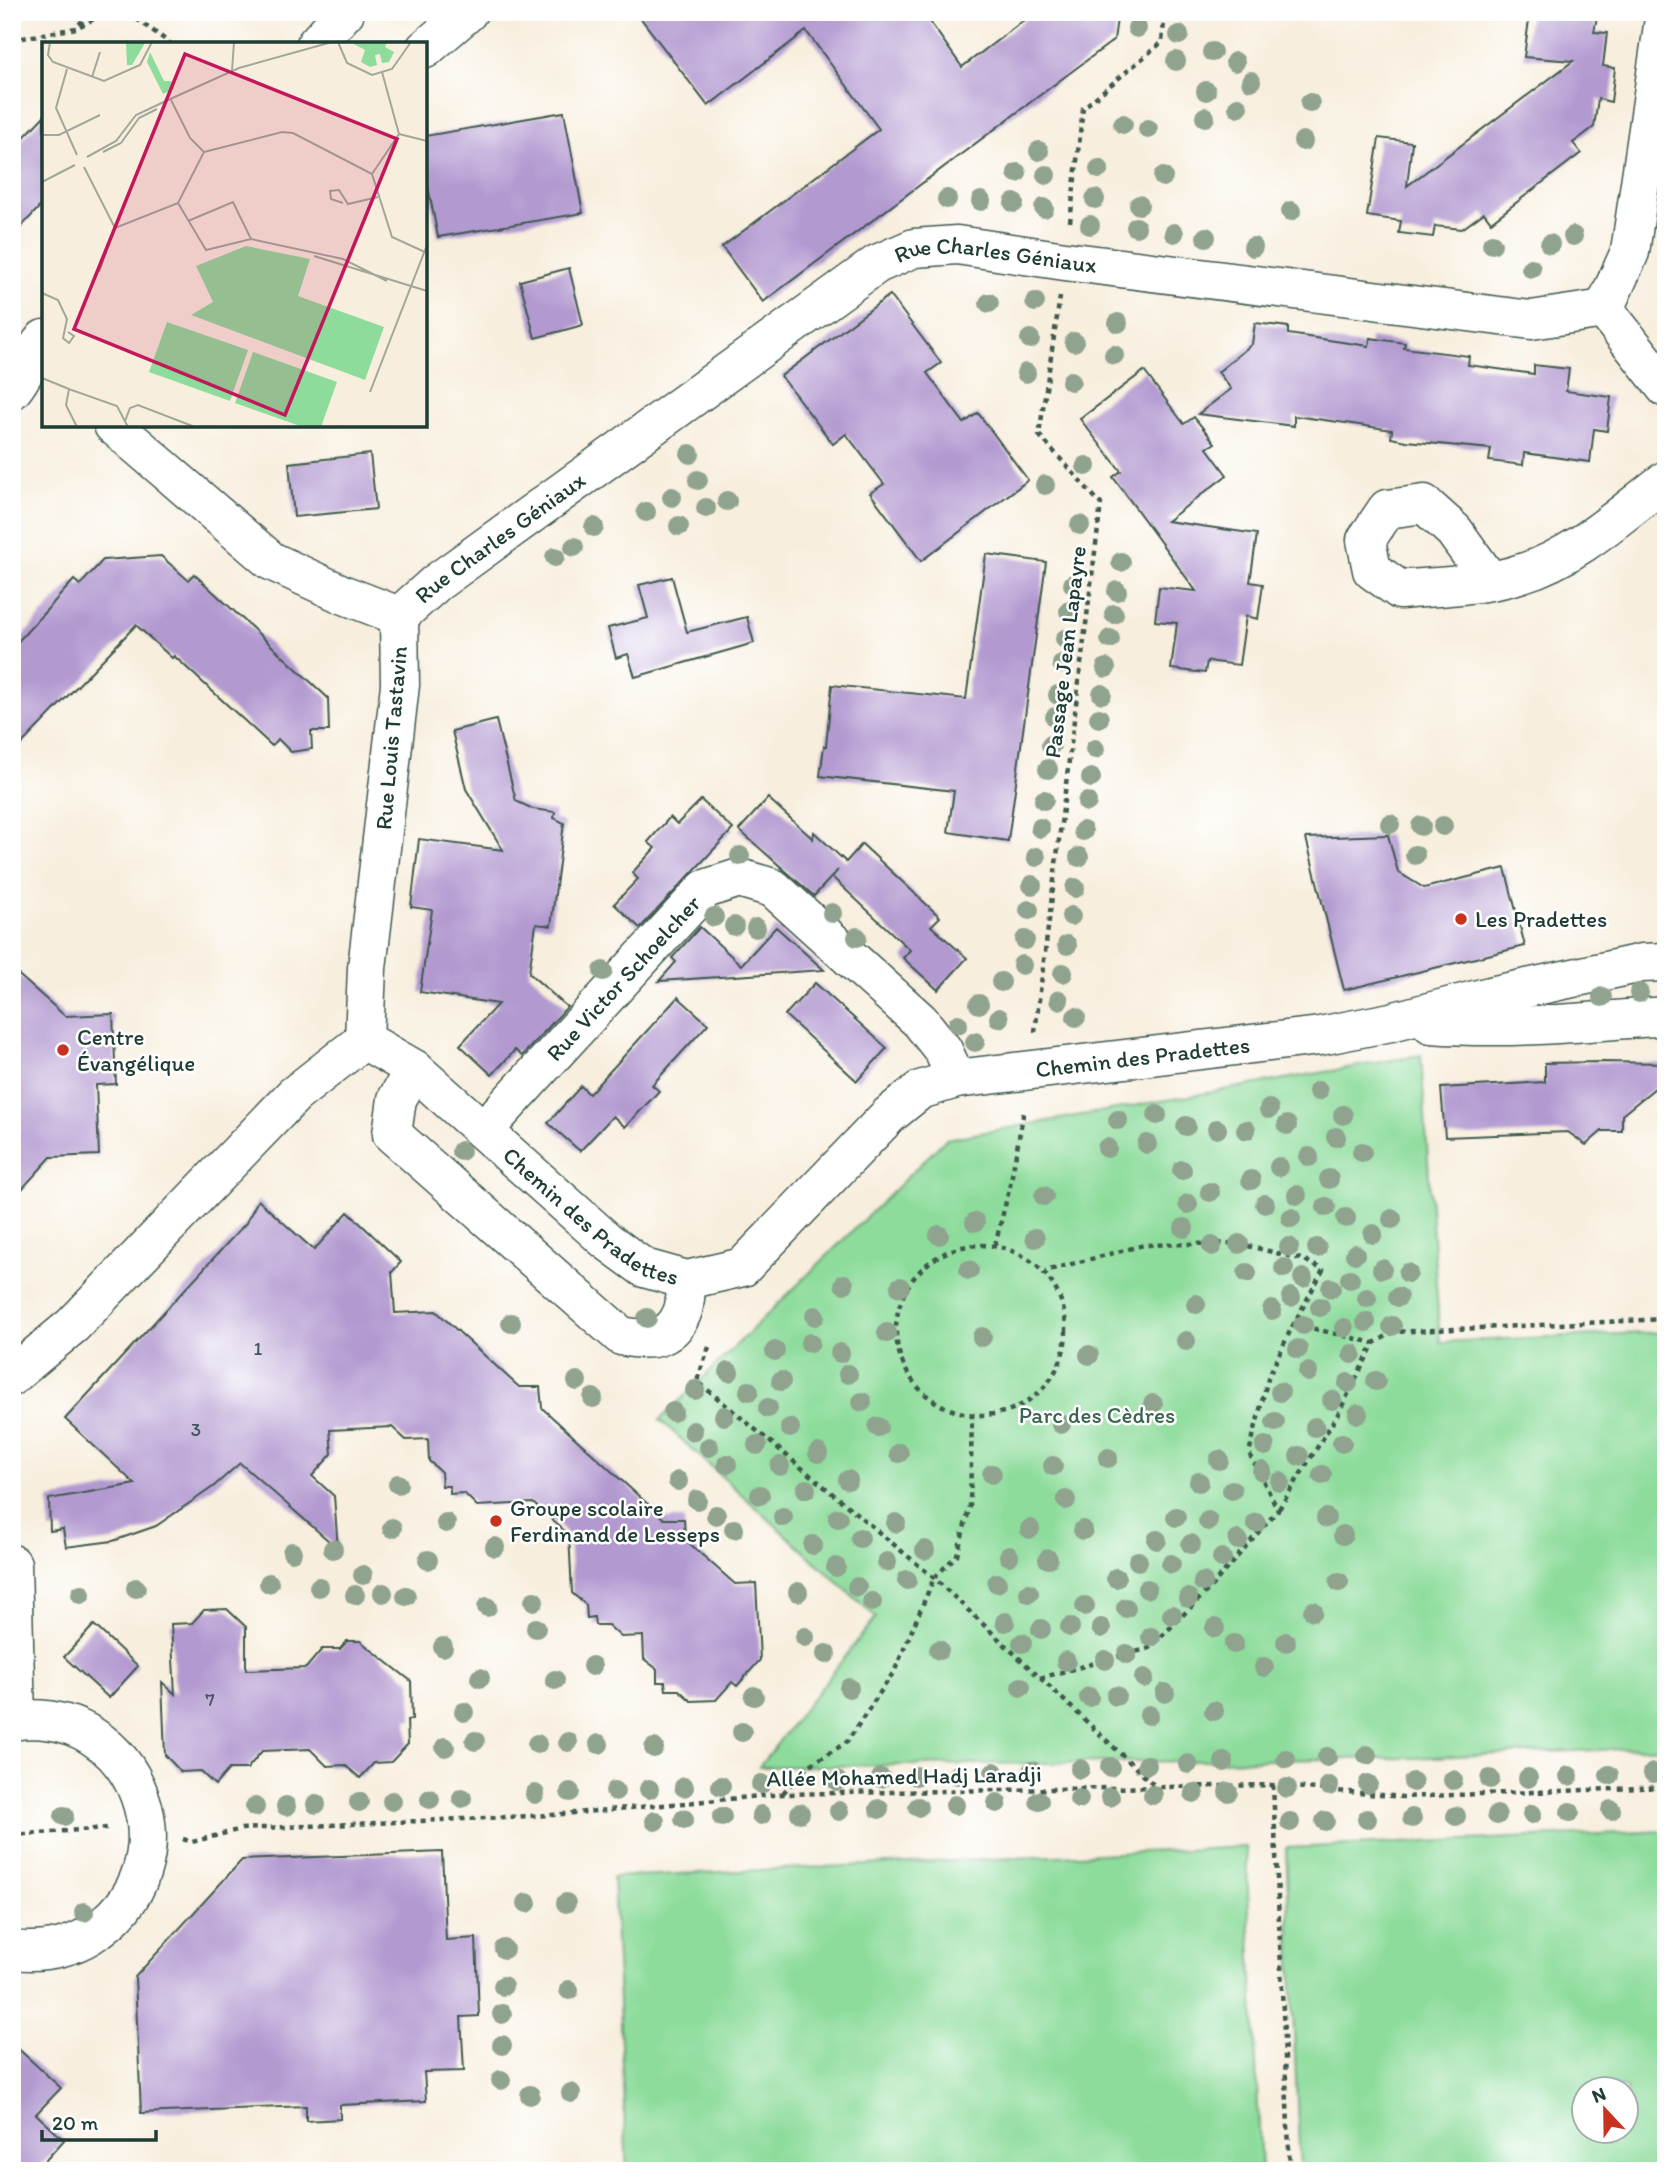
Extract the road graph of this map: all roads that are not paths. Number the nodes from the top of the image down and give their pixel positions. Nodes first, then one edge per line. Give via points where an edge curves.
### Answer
1 (345, 12) edge
2 (468, 12) edge
3 (1665, 12) edge
4 (318, 42) edge
5 (427, 47) edge
6 (1604, 309) junction
7 (33, 353) edge
8 (1666, 388) edge
9 (12, 390) edge
10 (115, 427) edge
11 (1666, 480) edge
12 (1489, 580) dead end
13 (399, 616) junction
14 (1666, 962) edge
15 (1666, 1016) edge
16 (1391, 1022) junction
17 (364, 1040) junction
18 (414, 1069) junction
19 (956, 1079) junction
20 (484, 1130) junction
21 (687, 1280) junction
22 (12, 1376) edge
23 (12, 1563) edge
24 (14, 1720) edge
25 (12, 1950) edge

1 - 4 street
2 - 5 street
3 - 6 street via 1630,253
6 - 8 street
6 - 13 street, Rue Charles Géniaux via 1531,320 957,245 914,248 877,264 436,583
7 - 9 street
10 - 13 street, Rue Louis Tastavin via 271,561
11 - 12 street via 1566,555 1521,574
13 - 17 street, Rue Louis Tastavin via 400,685
14 - 16 street, Chemin des Pradettes via 1490,996
15 - 16 street, Chemin des Pradettes via 1458,1026
16 - 19 street, Chemin des Pradettes via 1320,1036
17 - 18 street, Chemin des Pradettes
17 - 22 street via 294,1095 73,1325
18 - 20 street, Chemin des Pradettes
18 - 21 street via 397,1099 392,1135 621,1336 645,1341 668,1333 682,1313
19 - 20 street, Rue Victor Schoelcher via 943,1050 920,1021 773,888 739,878 705,889
19 - 21 street, Chemin des Pradettes via 920,1090 888,1115 744,1267
20 - 21 street, Chemin des Pradettes via 607,1241 644,1268
23 - 24 street
24 - 25 street via 47,1720 78,1728 116,1755 141,1795 147,1846 137,1884 114,1916 82,1939 61,1947

